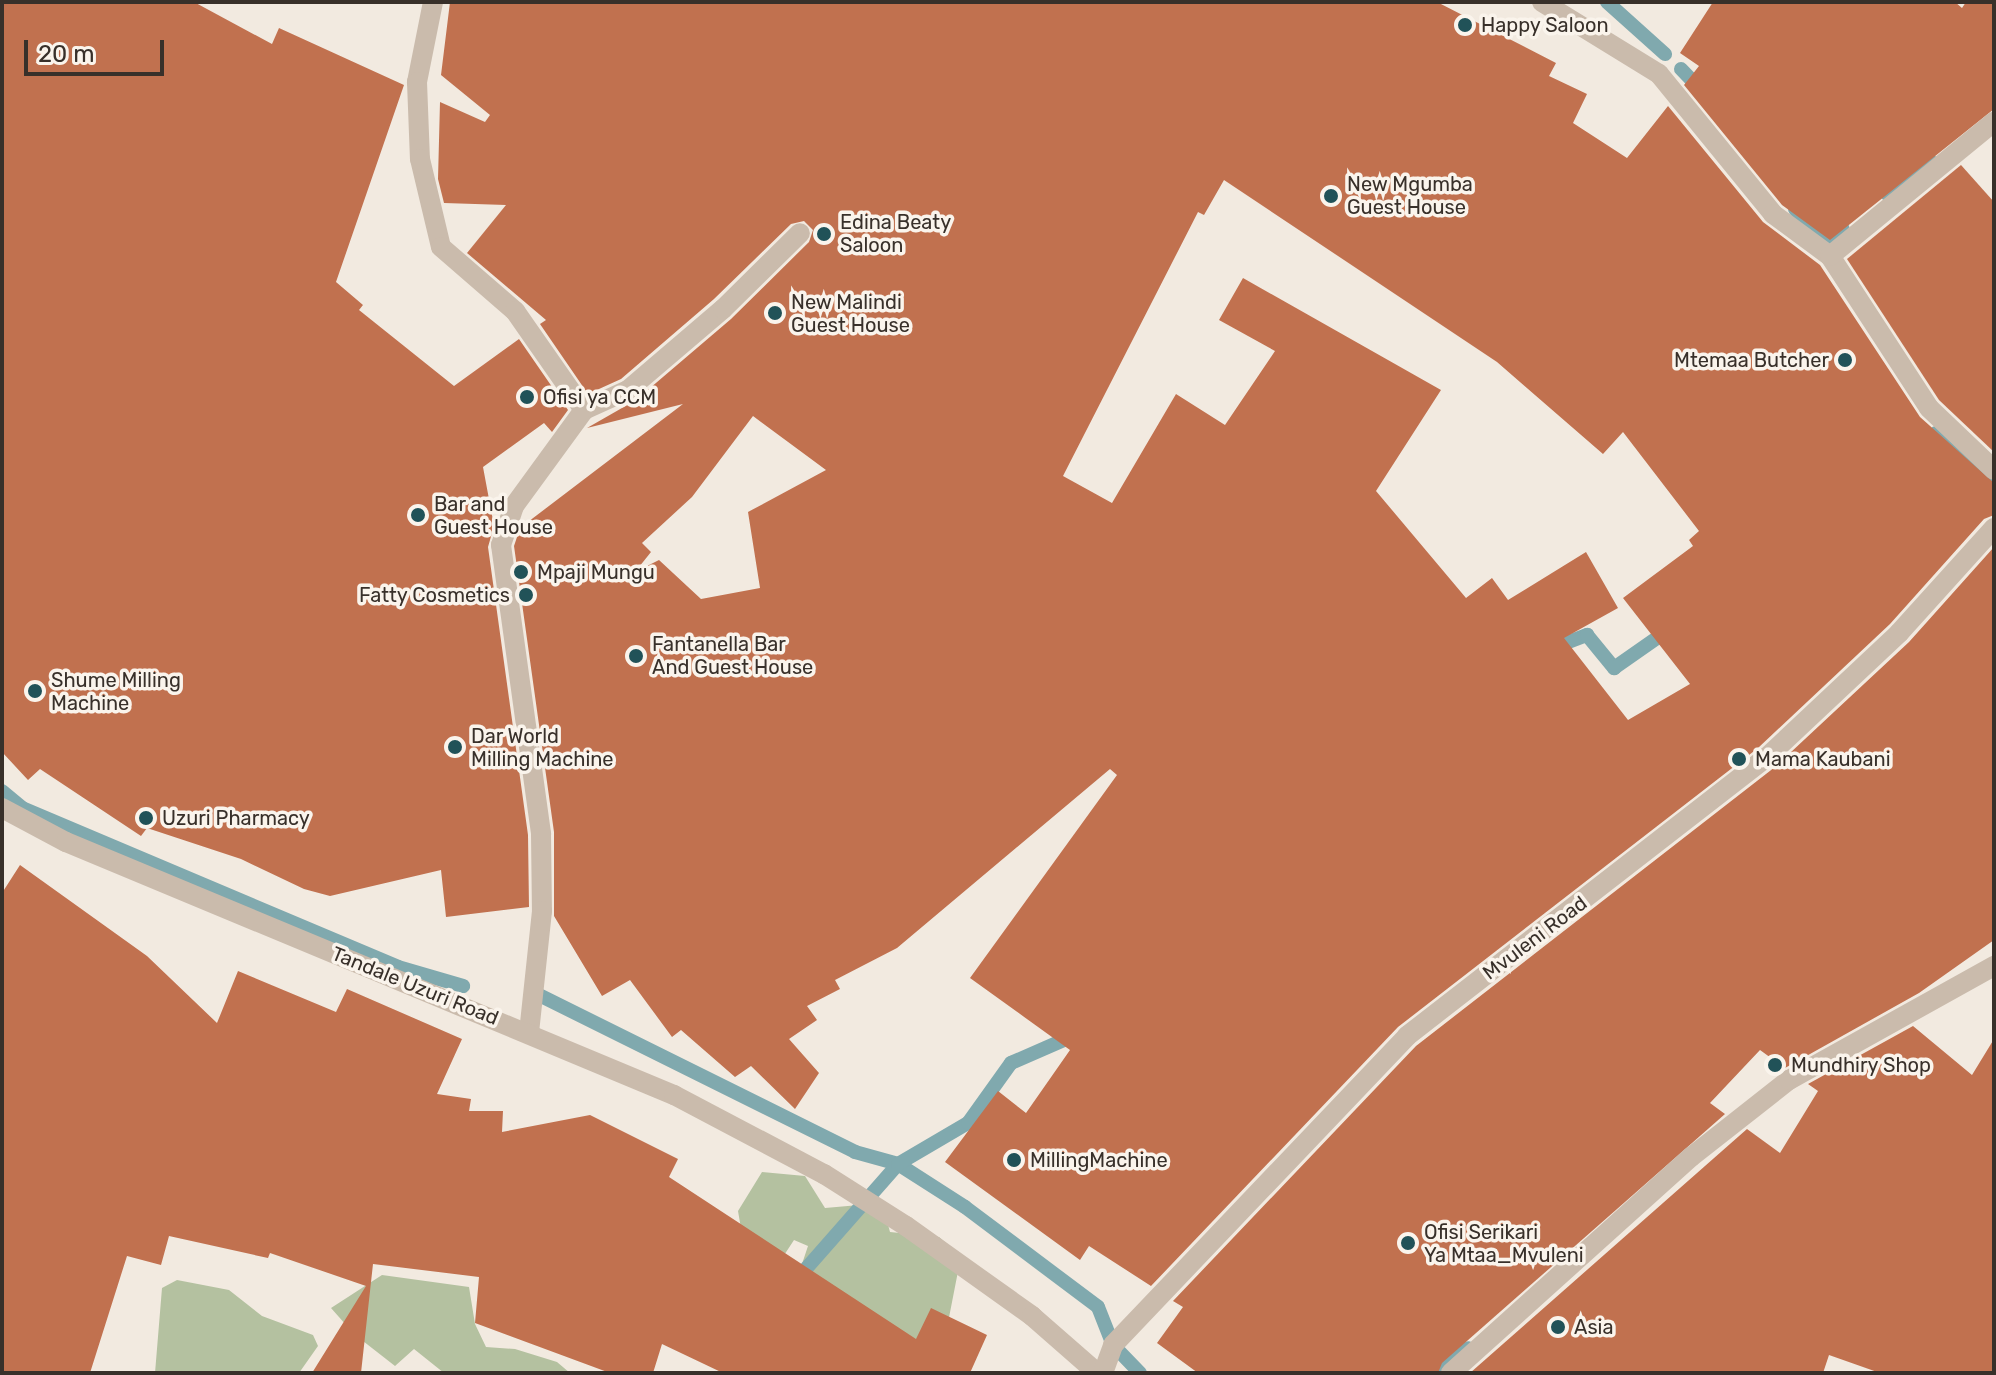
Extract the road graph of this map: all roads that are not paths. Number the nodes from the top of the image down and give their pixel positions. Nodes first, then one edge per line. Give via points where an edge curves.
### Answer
1 (433, 2) edge
2 (1542, 2) edge
3 (1994, 122) edge
4 (800, 233) dead end
5 (1830, 256) junction
6 (584, 410) junction
7 (1994, 470) edge
8 (1994, 528) edge
9 (2, 808) edge
10 (1994, 966) edge
11 (529, 1032) junction
12 (1097, 1373) edge
13 (1103, 1373) edge
14 (1451, 1373) edge

1 - 6 street via 417,82 420,159 441,247 515,311
2 - 5 street via 1659,74 1773,214
3 - 5 street
4 - 6 street via 723,309 628,390
5 - 7 street via 1929,408
6 - 11 street via 528,483 501,545 506,604 532,739 541,834 542,911
8 - 13 street, Mvuleni Road via 1899,633 1766,758 1407,1036 1113,1345
9 - 11 street, Tandale Uzuri Road via 119,865
10 - 14 street via 1789,1080 1691,1157
11 - 12 street, Tandale Uzuri Road via 674,1095 824,1174 1032,1316

